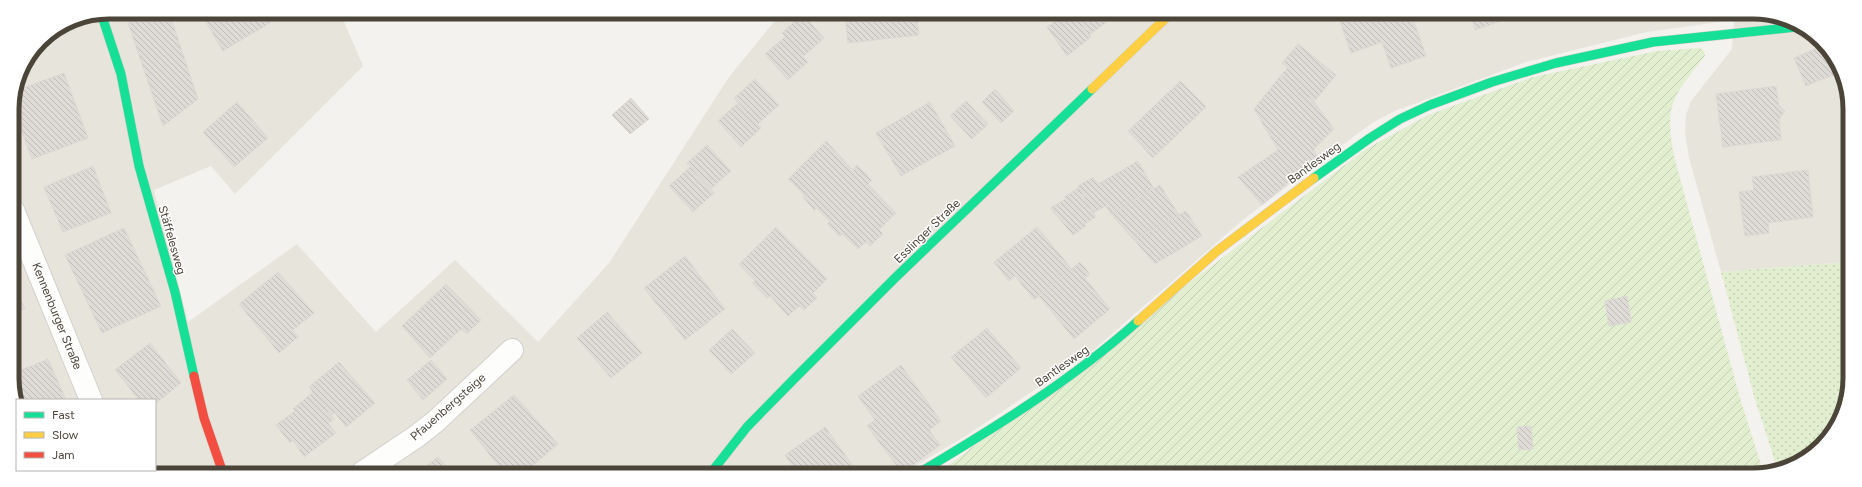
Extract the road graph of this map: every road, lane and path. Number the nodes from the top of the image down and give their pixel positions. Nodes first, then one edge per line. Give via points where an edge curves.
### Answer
1 (1164, 19) edge
2 (103, 20) edge
3 (1792, 27) edge
4 (19, 225) edge
5 (512, 350) dead end
6 (91, 399) edge
7 (221, 468) edge
8 (369, 468) edge
9 (715, 468) edge
10 (927, 468) edge

1 - 9 street, Esslinger Straße via 793,380 747,427
2 - 7 street, Stäffelesweg via 119,68 138,166 175,292 204,418
3 - 10 street, Bantlesweg via 1630,46 1529,70 1475,87 1399,120 1361,144 1262,216 1080,369 998,425
4 - 6 street, Kennenburger Straße
5 - 8 street, Pfauenbergsteige via 431,424

